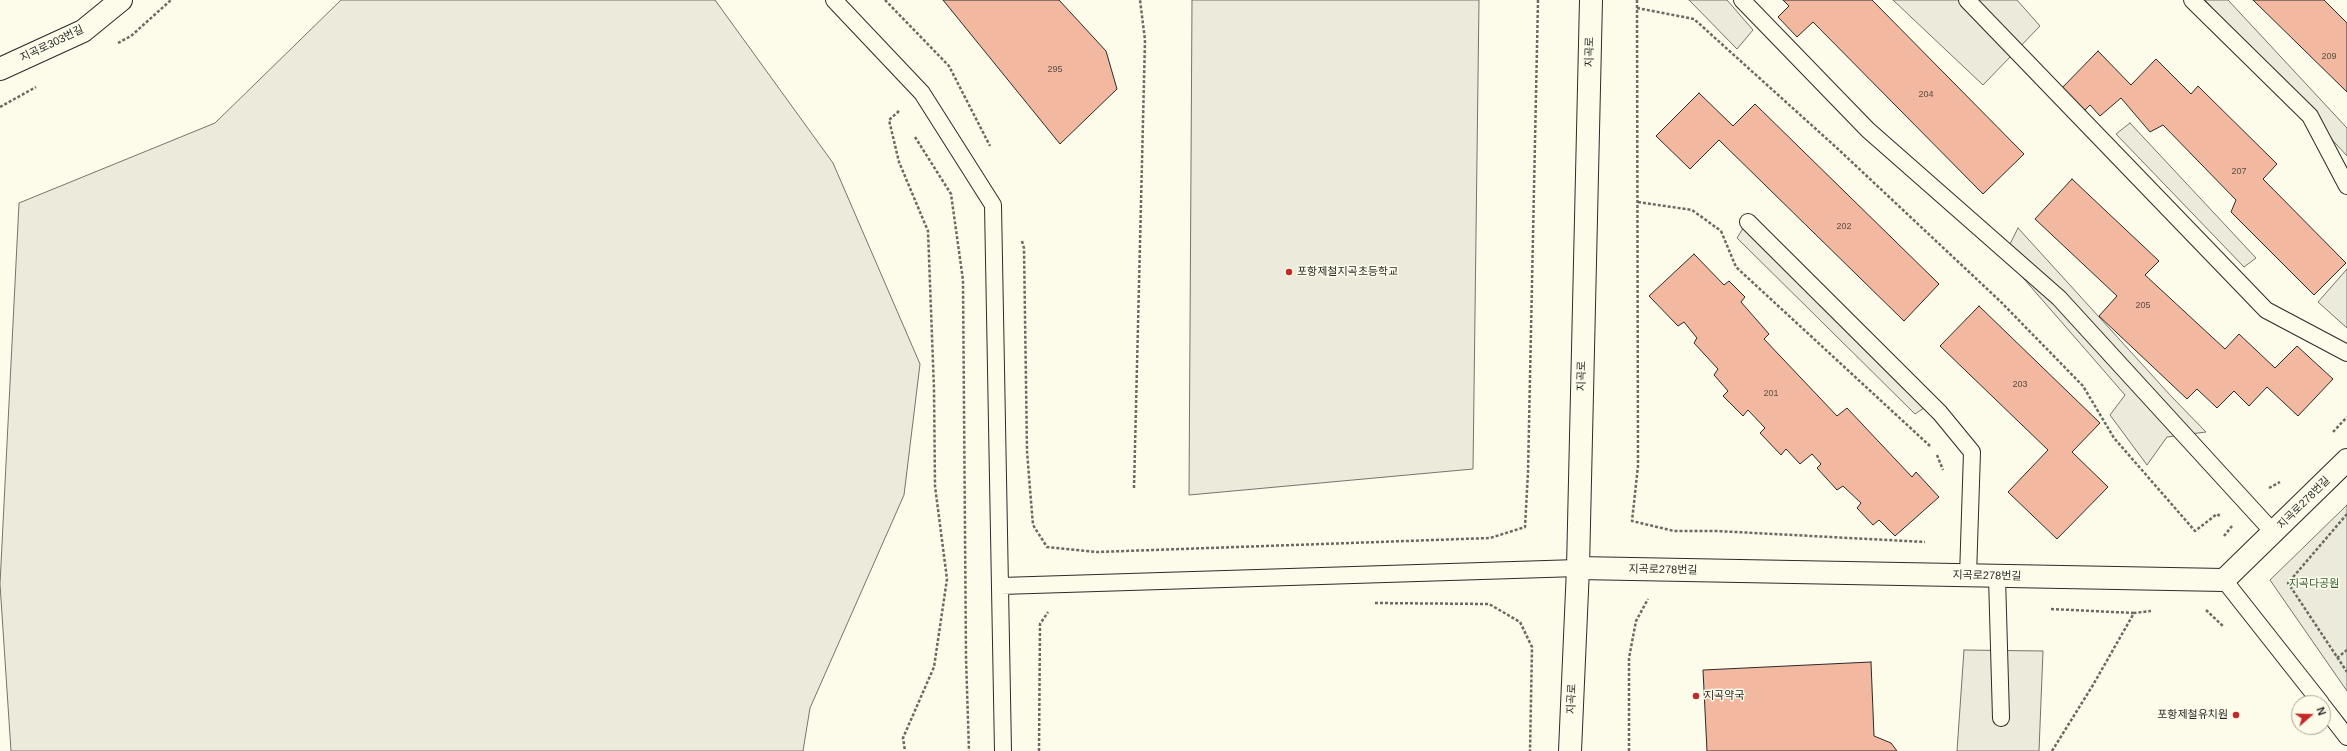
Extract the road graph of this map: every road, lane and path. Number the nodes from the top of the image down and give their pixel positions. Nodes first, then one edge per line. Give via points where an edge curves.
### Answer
1 (120, 0) edge
2 (834, 0) edge
3 (1140, 0) edge
4 (1538, 0) edge
5 (1591, 0) edge
6 (1637, 0) edge
7 (1742, 0) edge
8 (1967, 0) edge
9 (2192, 0) edge
10 (1637, 8) junction
11 (0, 69) edge
12 (903, 118) dead end
13 (911, 130) dead end
14 (2347, 186) edge
15 (1638, 202) junction
16 (1748, 222) joint
17 (1720, 231) junction
18 (2347, 353) edge
19 (2347, 460) edge
20 (1946, 477) dead end
21 (1134, 488) dead end
22 (2347, 514) edge
23 (2223, 517) dead end
24 (2234, 523) dead end
25 (2274, 533) junction
26 (2221, 540) dead end
27 (1969, 545) junction
28 (1097, 552) dead end
29 (1578, 568) junction
30 (1968, 576) junction
31 (1997, 577) junction
32 (2224, 580) junction
33 (1001, 586) junction
34 (1654, 596) dead end
35 (1370, 603) dead end
36 (2203, 606) dead end
37 (1049, 610) dead end
38 (2155, 610) dead end
39 (2228, 630) dead end
40 (2347, 650) edge
41 (2337, 658) junction
42 (2347, 672) edge
43 (2314, 695) edge
44 (2331, 716) edge
45 (2001, 718) dead end
46 (2347, 737) edge
47 (905, 751) edge
48 (969, 751) edge
49 (1003, 751) edge
50 (1038, 751) edge
51 (1530, 751) edge
52 (1570, 751) edge
53 (1629, 751) edge
54 (2052, 751) edge

1 - 11 street, 지곡로303번길 via 83,31
2 - 33 lane via 922,93 993,205
3 - 21 path via 1145,40
4 - 28 path via 1525,527 1490,538
5 - 29 street, 지곡로
6 - 10 path
7 - 25 lane via 1868,130 2059,298
8 - 18 lane via 2266,310
9 - 14 lane via 2310,116
10 - 15 path
10 - 23 path via 1694,19 1844,154 2001,302 2083,386 2114,438 2196,531 2217,514
12 - 47 path via 900,111 889,120 899,162 928,231 935,486 947,579 934,667 903,738
13 - 48 path via 951,194 963,280
15 - 17 path via 1692,210
15 - 27 path via 1638,466 1632,521 1674,531 1717,531
16 - 17 path
16 - 27 lane via 1940,413 1972,452
17 - 20 path via 1736,267 1936,452
19 - 25 street, 지곡로278번길
22 - 41 path via 2288,584
24 - 26 path
25 - 32 street, 지곡로278번길
27 - 30 lane
29 - 30 street, 지곡로278번길
29 - 33 lane
29 - 52 street, 지곡로
30 - 31 street, 지곡로278번길
31 - 32 street, 지곡로278번길
31 - 45 lane
32 - 43 lane
33 - 49 lane
34 - 53 path via 1648,598 1636,621 1629,658
35 - 51 path via 1489,604 1520,622 1532,647
36 - 39 path
37 - 50 path via 1040,624
38 - 54 path via 2134,613
40 - 41 path
41 - 42 path
44 - 46 lane

